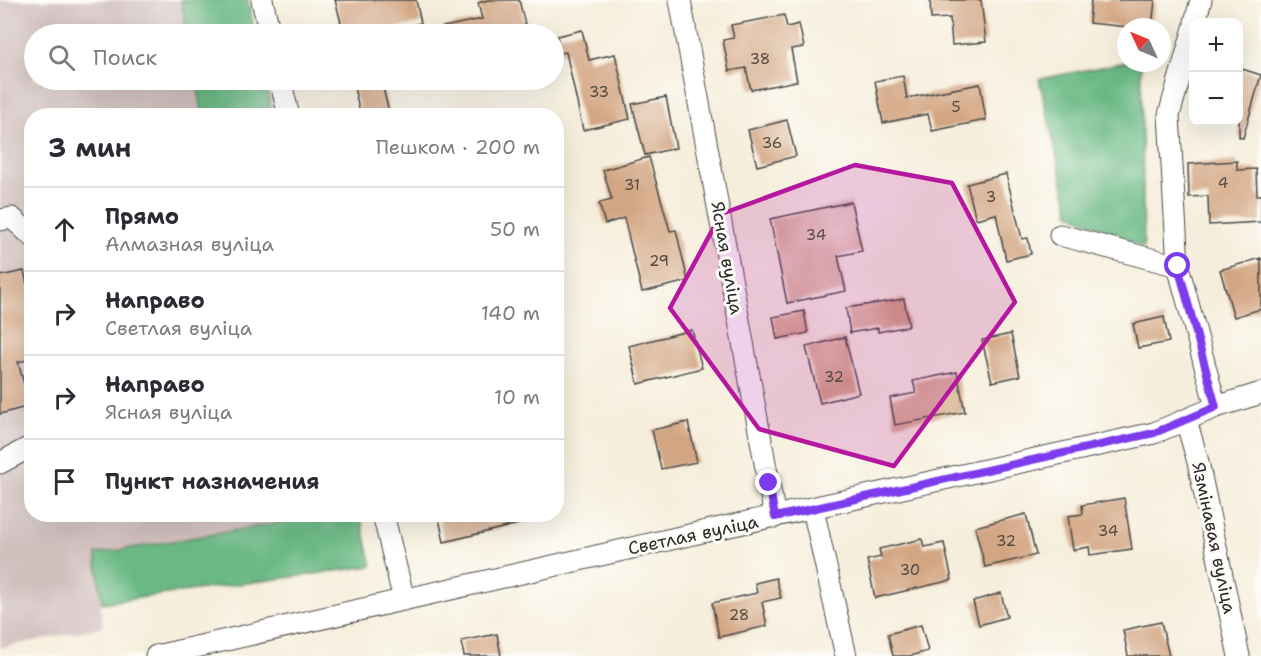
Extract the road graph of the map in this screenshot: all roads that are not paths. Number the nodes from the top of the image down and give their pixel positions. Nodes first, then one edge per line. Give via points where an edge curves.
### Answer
1 (262, 0) edge
2 (680, 0) edge
3 (1201, 0) edge
4 (1196, 18) edge
5 (268, 24) edge
6 (1189, 45) edge
7 (282, 90) edge
8 (287, 108) edge
9 (0, 220) edge
10 (24, 229) edge
11 (1060, 235) dead end
12 (1178, 266) junction
13 (1261, 393) edge
14 (1216, 407) junction
15 (1186, 420) junction
16 (24, 450) edge
17 (0, 463) edge
18 (813, 509) junction
19 (775, 517) junction
20 (385, 522) edge
21 (404, 600) junction
22 (156, 656) edge
23 (846, 656) edge
24 (1239, 656) edge

1 - 5 street
2 - 19 street, Ясная вуліца
3 - 4 street
6 - 12 street via 1169,115
7 - 8 street
9 - 10 street via 12,218
11 - 12 street
12 - 14 street
13 - 14 street, Светлая вуліца
14 - 15 street, Светлая вуліца
15 - 18 street, Светлая вуліца via 1154,433
15 - 24 street, Язмінавая вуліца
16 - 17 street
18 - 19 street, Светлая вуліца
18 - 23 street
19 - 21 street, Светлая вуліца
20 - 21 street
21 - 22 street, Светлая вуліца

